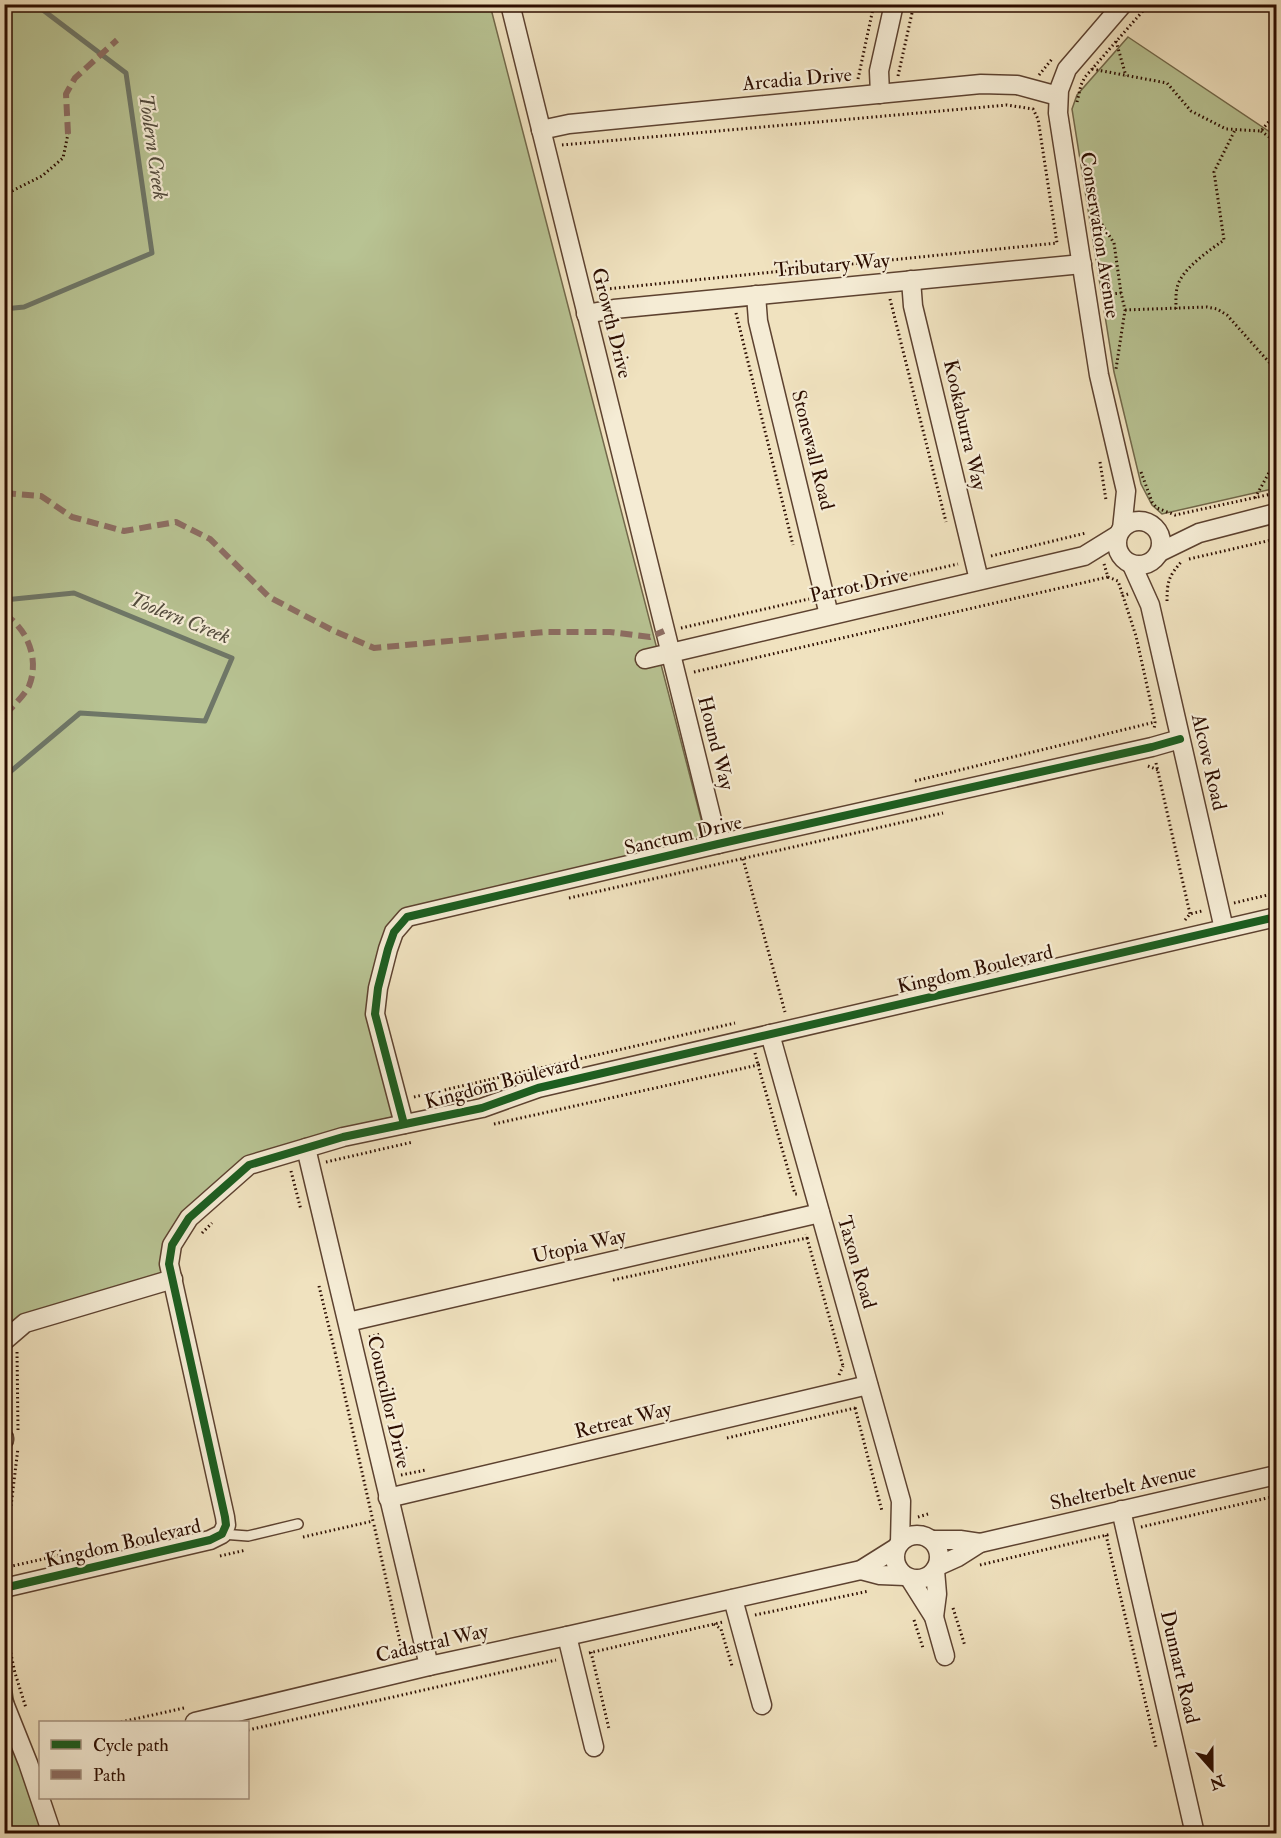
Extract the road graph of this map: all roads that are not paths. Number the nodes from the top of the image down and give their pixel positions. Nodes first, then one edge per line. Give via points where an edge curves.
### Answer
1 (510, 4) edge
2 (894, 4) edge
3 (1123, 4) edge
4 (880, 94) junction
5 (1058, 96) junction
6 (541, 130) junction
7 (1082, 264) junction
8 (911, 280) junction
9 (756, 295) junction
10 (586, 314) junction
11 (1126, 491) junction
12 (1276, 513) edge
13 (1151, 525) junction
14 (1120, 532) junction
15 (1199, 533) junction
16 (1158, 555) junction
17 (1084, 556) junction
18 (1128, 562) junction
19 (979, 580) junction
20 (1150, 605) junction
21 (830, 615) junction
22 (670, 653) junction
23 (645, 659) dead end
24 (1180, 739) junction
25 (718, 844) junction
26 (1276, 917) edge
27 (1224, 929) junction
28 (770, 1034) junction
29 (411, 1123) junction
30 (306, 1148) junction
31 (820, 1213) junction
32 (173, 1279) junction
33 (348, 1322) junction
34 (11, 1347) edge
35 (868, 1385) junction
36 (1276, 1475) edge
37 (388, 1498) junction
38 (901, 1501) junction
39 (1121, 1510) junction
40 (298, 1524) dead end
41 (222, 1534) junction
42 (929, 1539) junction
43 (980, 1543) junction
44 (898, 1546) junction
45 (936, 1568) junction
46 (861, 1570) junction
47 (908, 1578) junction
48 (4, 1588) edge
49 (734, 1599) junction
50 (934, 1617) junction
51 (567, 1636) junction
52 (945, 1656) dead end
53 (429, 1666) junction
54 (4, 1703) edge
55 (762, 1705) dead end
56 (199, 1721) edge
57 (594, 1748) dead end
58 (34, 1762) edge
59 (39, 1782) edge
60 (43, 1799) edge
61 (52, 1833) edge
62 (1195, 1833) edge

1 - 6 street, Growth Drive
2 - 4 street via 879,71
3 - 5 street, Conservation Avenue via 1067,69
4 - 5 street, Arcadia Drive via 1003,84
4 - 6 street, Arcadia Drive via 569,124
5 - 7 street, Conservation Avenue
6 - 10 street, Growth Drive
7 - 8 street, Tributary Way
7 - 11 street, Conservation Avenue via 1099,375
8 - 9 street, Tributary Way
8 - 19 street, Kookaburra Way via 913,306
9 - 10 street, Tributary Way
9 - 21 street, Stonewall Road via 758,321
10 - 22 street, Growth Drive
11 - 13 street, Conservation Avenue
11 - 14 street, Conservation Avenue
12 - 15 street
13 - 14 street via 1134,522
13 - 15 street
13 - 16 street via 1161,538
14 - 17 street, Parrot Drive
14 - 18 street via 1117,548
15 - 16 street
16 - 18 street via 1144,565
16 - 20 street, Alcove Road
17 - 18 street, Parrot Drive
17 - 19 street, Parrot Drive
18 - 20 street, Alcove Road
19 - 21 street, Parrot Drive
20 - 24 street, Alcove Road
21 - 22 street, Parrot Drive
22 - 23 street, Parrot Drive
22 - 25 street, Hound Way
24 - 25 street, Sanctum Drive
24 - 27 street, Alcove Road
25 - 29 street, Sanctum Drive via 407,917 394,932 388,949 375,1014
26 - 27 street, Kingdom Boulevard
27 - 28 street, Kingdom Boulevard
28 - 29 street, Kingdom Boulevard via 538,1088 482,1108
28 - 31 street, Taxon Road
29 - 30 street, Kingdom Boulevard
30 - 32 street, Kingdom Boulevard via 249,1165 189,1218 172,1245 169,1264
30 - 33 street, Councillor Drive
31 - 33 street, Utopia Way
31 - 35 street, Taxon Road
32 - 34 street via 25,1323
32 - 41 street, Kingdom Boulevard via 225,1517
33 - 37 street, Councillor Drive
35 - 37 street, Retreat Way
35 - 38 street, Taxon Road
36 - 39 street, Shelterbelt Avenue
37 - 53 street, Councillor Drive
38 - 42 street
38 - 44 street
39 - 43 street, Shelterbelt Avenue
39 - 62 street, Dunnart Road
40 - 41 lane, Kingdom Boulevard via 248,1536
41 - 48 street, Kingdom Boulevard
42 - 43 street, Shelterbelt Avenue
42 - 44 street via 912,1536
42 - 45 street via 939,1552
43 - 45 street, Shelterbelt Avenue
44 - 46 street
44 - 47 street via 895,1561
45 - 47 street via 927,1578
45 - 50 street
46 - 47 street
46 - 49 street
47 - 50 street
49 - 51 street
49 - 55 street
50 - 52 street
51 - 53 street, Cadastral Way
51 - 57 street
53 - 56 street, Cadastral Way
54 - 58 street
58 - 59 street
60 - 61 street

